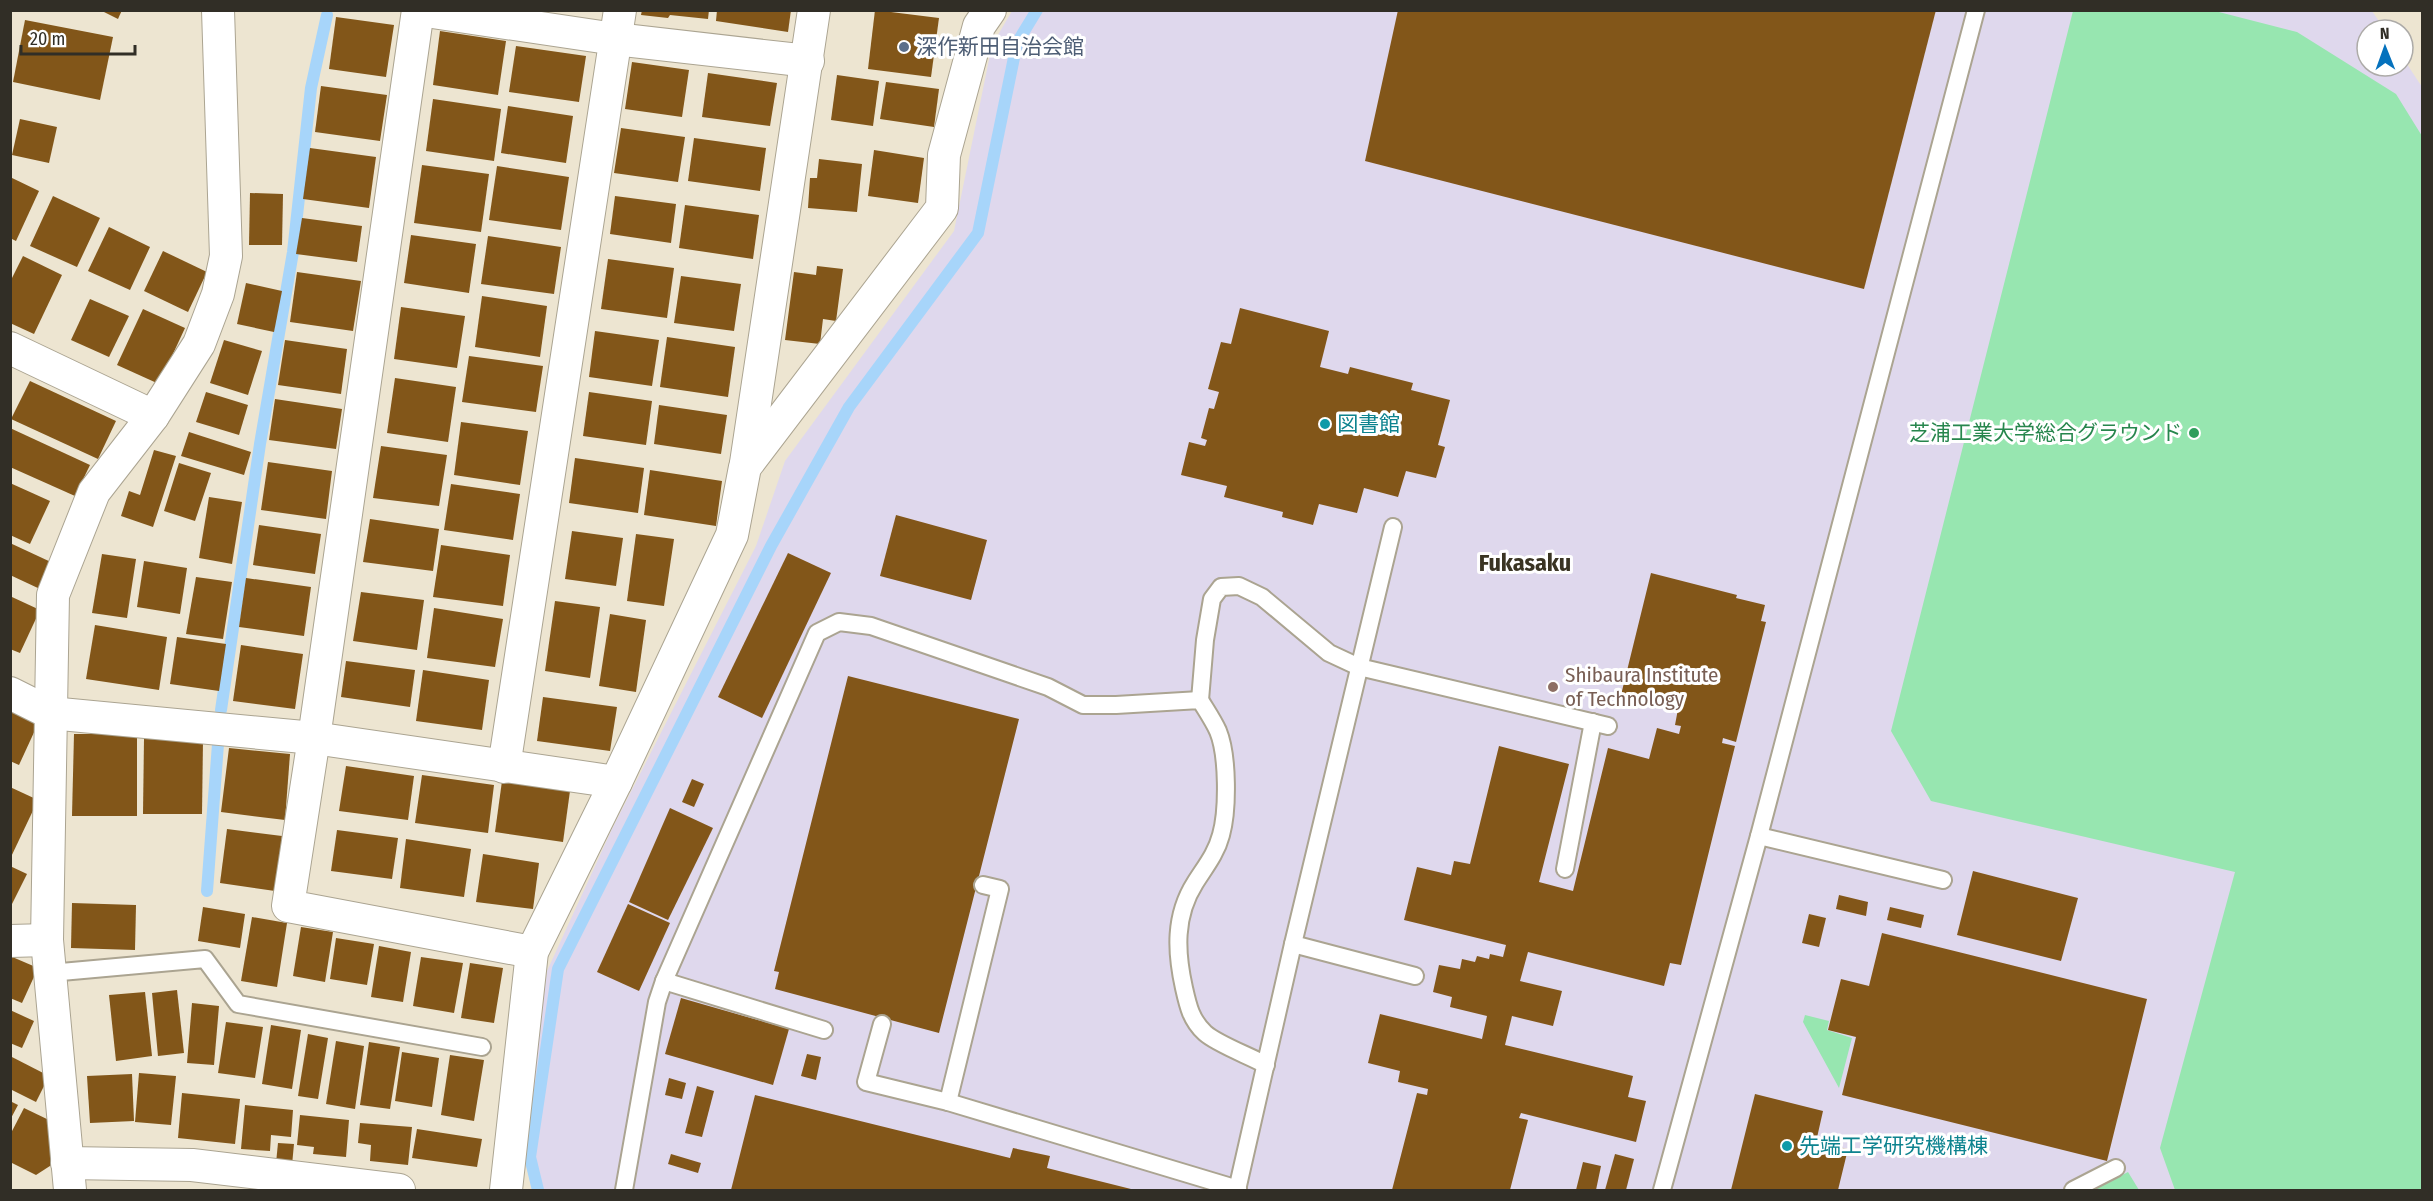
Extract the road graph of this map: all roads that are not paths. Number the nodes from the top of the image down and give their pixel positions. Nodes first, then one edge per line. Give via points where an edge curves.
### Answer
1 (218, 10) edge
2 (419, 10) edge
3 (814, 10) edge
4 (990, 10) edge
5 (1976, 10) edge
6 (617, 25) edge
7 (808, 61) junction
8 (10, 348) edge
9 (153, 416) junction
10 (745, 466) junction
11 (1393, 527) dead end
12 (1359, 667) junction
13 (10, 693) edge
14 (1200, 700) junction
15 (50, 713) junction
16 (314, 738) junction
17 (504, 767) junction
18 (616, 782) junction
19 (1759, 836) junction
20 (1564, 869) dead end
21 (1943, 880) dead end
22 (983, 885) dead end
23 (10, 940) edge
24 (47, 940) junction
25 (1293, 944) junction
26 (532, 952) junction
27 (50, 973) junction
28 (1416, 976) dead end
29 (664, 981) junction
30 (882, 1024) dead end
31 (824, 1030) dead end
32 (482, 1047) dead end
33 (1266, 1065) junction
34 (948, 1102) junction
35 (2116, 1168) dead end
36 (68, 1177) edge
37 (350, 1188) edge
38 (1237, 1190) edge
39 (399, 1191) edge
40 (506, 1191) edge
41 (624, 1191) edge
42 (1662, 1191) edge
43 (2073, 1191) edge

1 - 9 street via 226,256 218,294 199,344
2 - 6 street
2 - 16 street
3 - 7 street
4 - 10 street via 980,26 944,155 942,208
5 - 19 lane
6 - 7 street
6 - 17 street
7 - 10 street
8 - 9 street
9 - 15 street via 94,492 53,595
10 - 18 street via 732,535
11 - 12 lane
12 - 14 lane via 1329,653 1262,597 1239,586 1221,587 1212,599
12 - 20 lane via 1600,724
12 - 25 lane
13 - 15 street
14 - 29 lane via 1083,705 1048,687 871,626 839,622 817,633
14 - 33 lane via 1219,733 1226,772 1225,807 1212,859 1180,916 1179,962 1191,1015 1206,1034
15 - 16 street
15 - 24 street
16 - 17 street
16 - 26 street via 288,906
17 - 18 street
18 - 26 street
19 - 21 lane
19 - 42 lane
22 - 34 lane via 1000,889
23 - 24 street
24 - 27 street
25 - 28 lane
25 - 33 lane
26 - 40 street
27 - 32 lane via 205,958 238,1004
27 - 36 street
29 - 31 lane
29 - 41 lane
30 - 34 lane via 866,1082
33 - 38 lane
34 - 38 lane
35 - 43 lane
36 - 37 street via 192,1165
37 - 39 street

